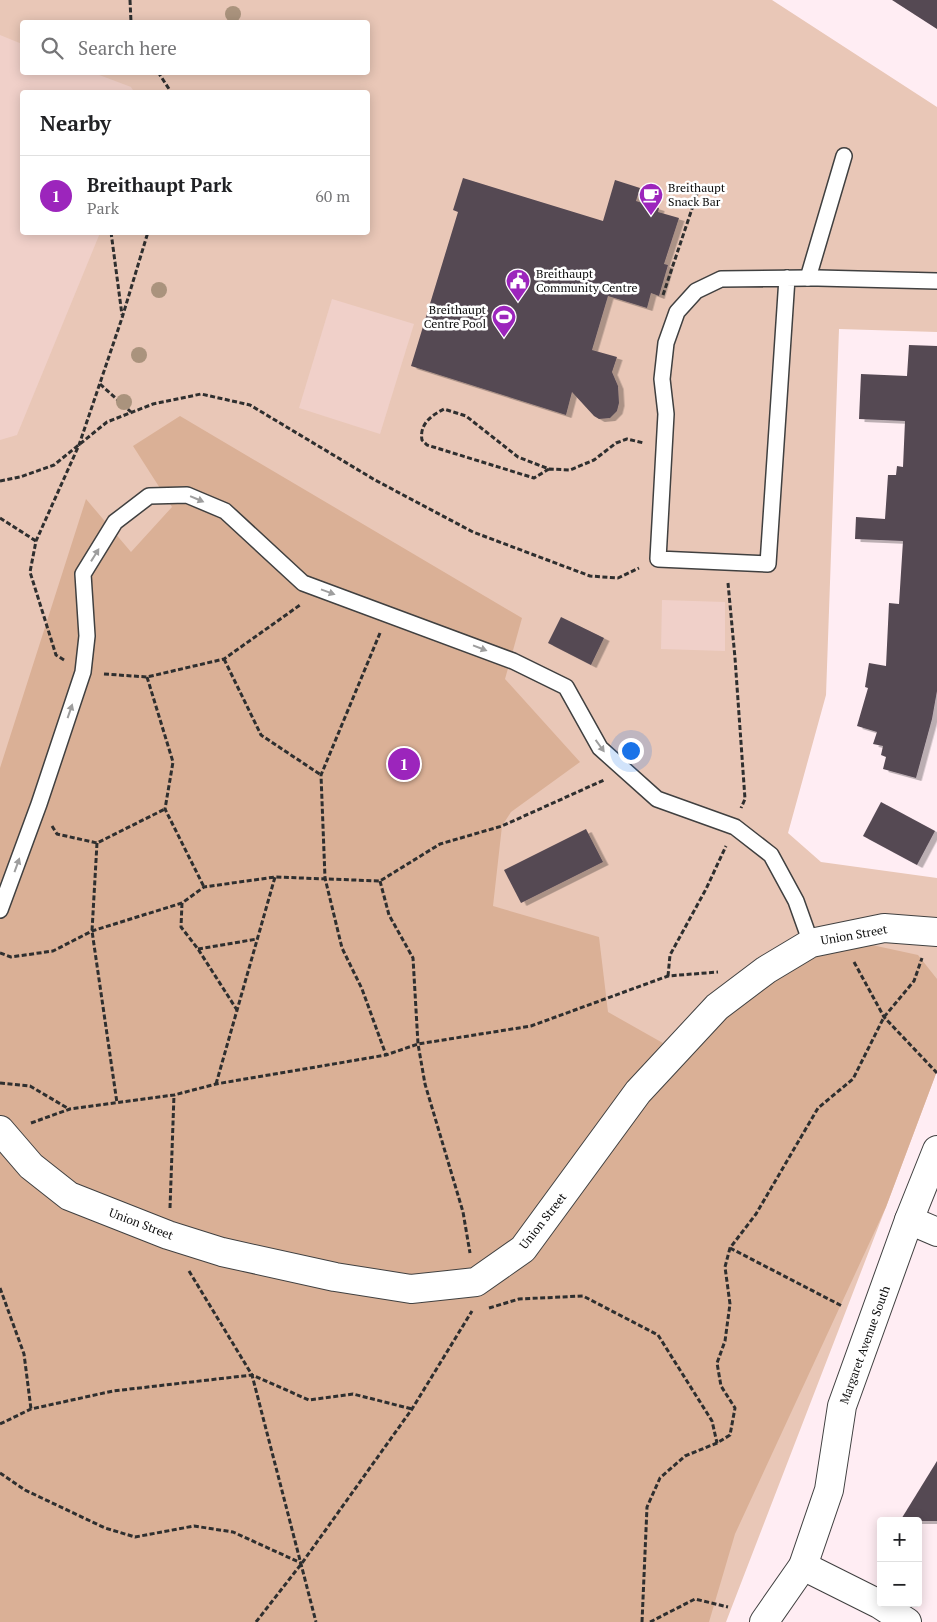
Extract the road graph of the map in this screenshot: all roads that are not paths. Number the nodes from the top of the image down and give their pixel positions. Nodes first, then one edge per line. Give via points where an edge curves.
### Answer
1 (844, 156) dead end
2 (787, 278) junction
3 (808, 278) junction
4 (937, 281) edge
5 (0, 910) edge
6 (934, 932) edge
7 (810, 943) junction
8 (0, 1130) edge
9 (937, 1150) edge
10 (909, 1220) junction
11 (937, 1232) edge
12 (803, 1566) junction
13 (764, 1622) edge
14 (907, 1622) edge

1 - 3 lane
2 - 2 lane via 721,279 696,290 677,312 666,343 662,379 666,414 658,559 768,564
2 - 3 lane
3 - 4 lane
5 -> 7 lane via 83,672 87,636 83,574 115,522 150,496 187,495 225,511 304,583 513,661 566,687 600,748 657,799 735,827 771,855 796,901
6 - 7 street, Union Street via 884,928
7 - 8 street, Union Street via 766,970 717,1007 638,1092 523,1249 476,1282 411,1289 344,1279 222,1252 168,1235 69,1196 31,1166
9 - 10 street, Margaret Avenue South
10 - 11 street
10 - 12 street, Margaret Avenue South via 842,1406 829,1490
12 - 13 street, Margaret Avenue South
12 - 14 street via 879,1604

